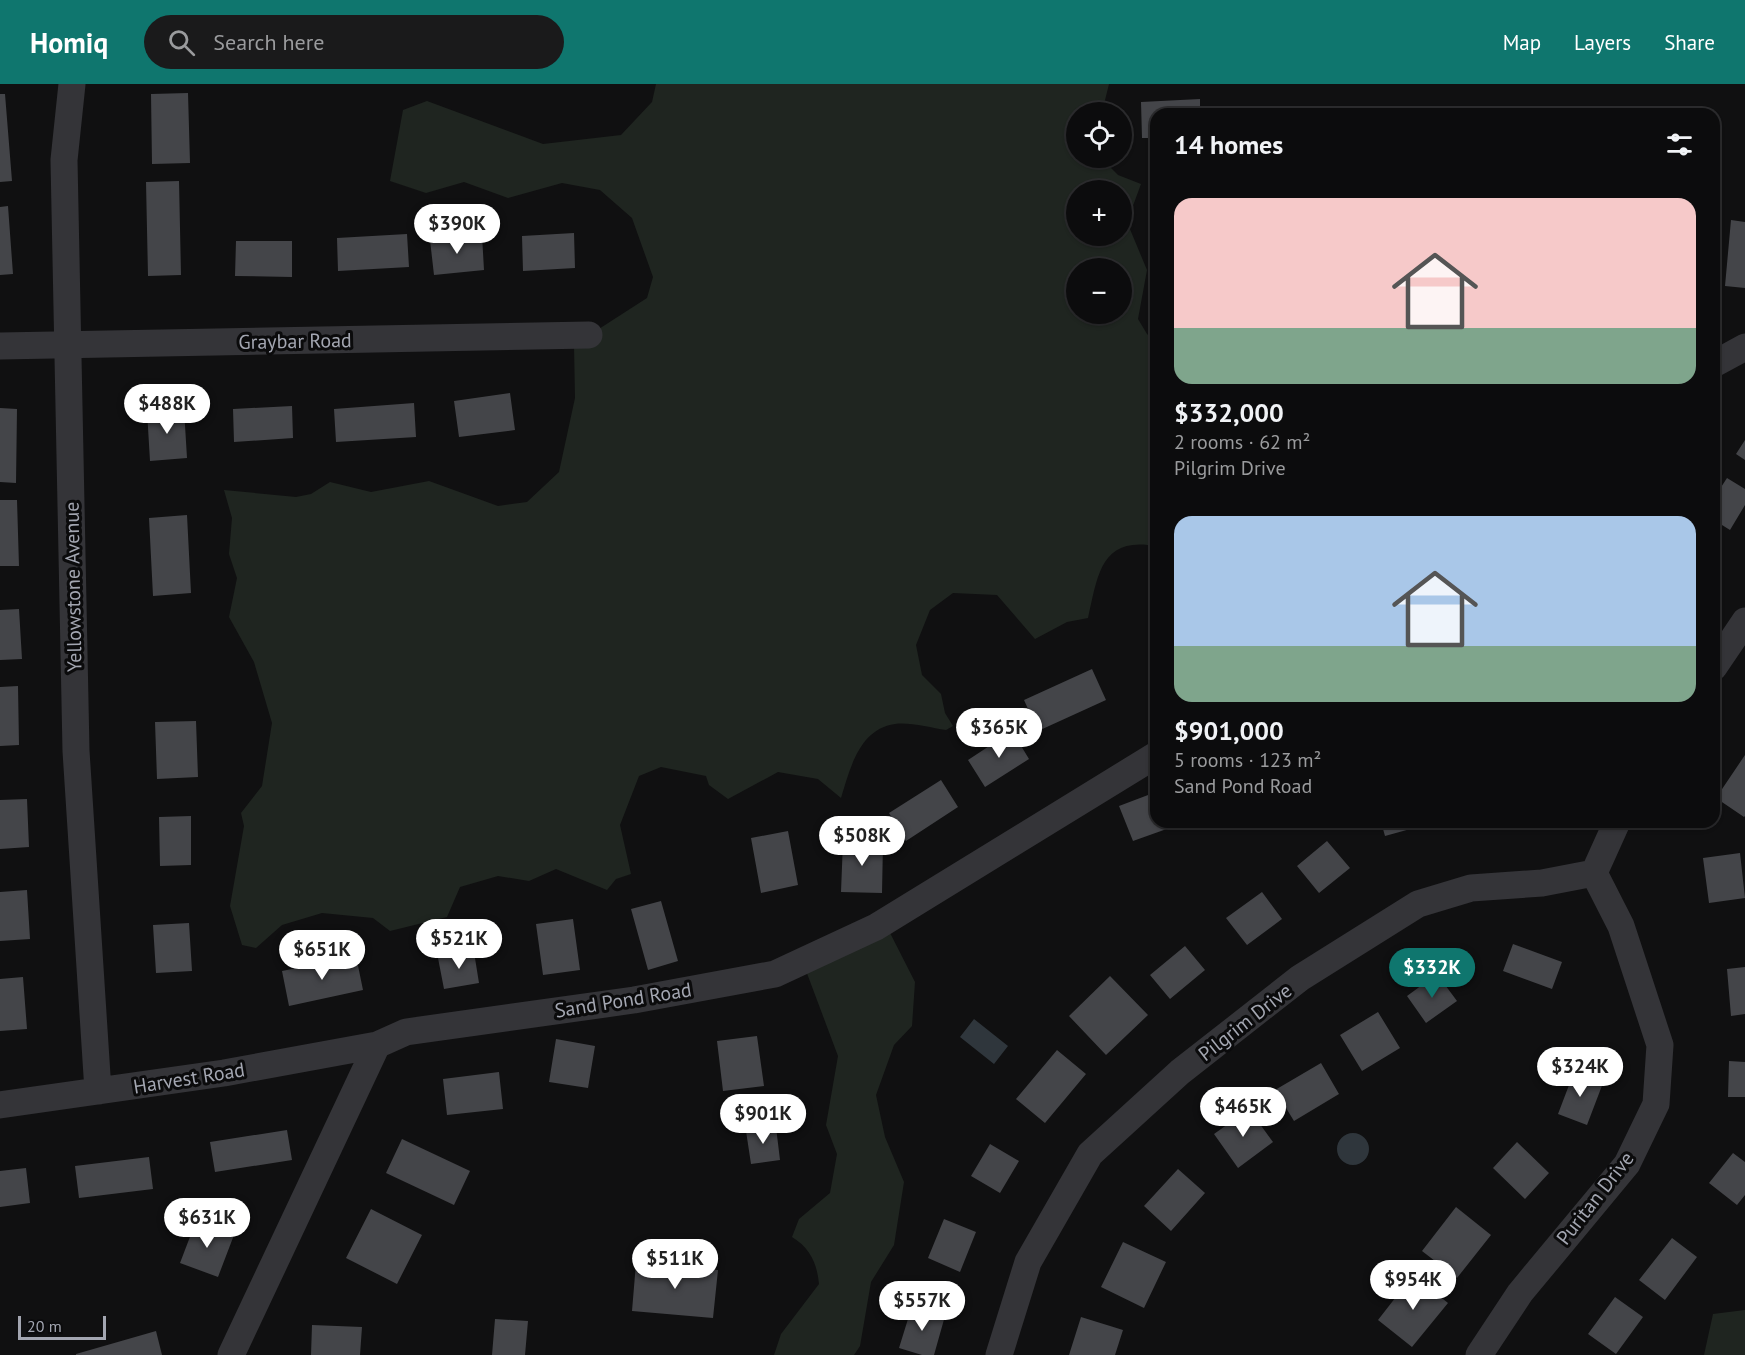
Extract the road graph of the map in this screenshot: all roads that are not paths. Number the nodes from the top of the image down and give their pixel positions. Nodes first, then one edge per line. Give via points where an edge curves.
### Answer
1 (72, 84) edge
2 (589, 335) dead end
3 (1745, 345) edge
4 (0, 346) edge
5 (68, 346) junction
6 (1720, 347) edge
7 (1720, 360) edge
8 (1745, 621) edge
9 (1720, 658) edge
10 (1150, 759) edge
11 (1614, 828) edge
12 (1594, 873) junction
13 (376, 1045) junction
14 (98, 1091) junction
15 (0, 1105) edge
16 (232, 1354) edge
17 (999, 1355) edge
18 (1479, 1355) edge

1 - 5 street, Yellowstone Avenue via 64,160
2 - 5 street, Graybar Road
3 - 6 street
3 - 7 street
4 - 5 street, Graybar Road
5 - 14 street, Yellowstone Avenue via 76,751
8 - 9 street
10 - 13 street, Sand Pond Road via 876,927 775,975 634,1000 406,1032
11 - 12 street
12 - 17 street, Pilgrim Drive via 1542,883 1471,888 1418,904 1300,978 1180,1072 1090,1154 1028,1262
12 - 18 street, Puritan Drive via 1621,926 1660,1045 1656,1104 1627,1164 1520,1293
13 - 14 street, Harvest Road
13 - 16 street
14 - 15 street, Harvest Road

